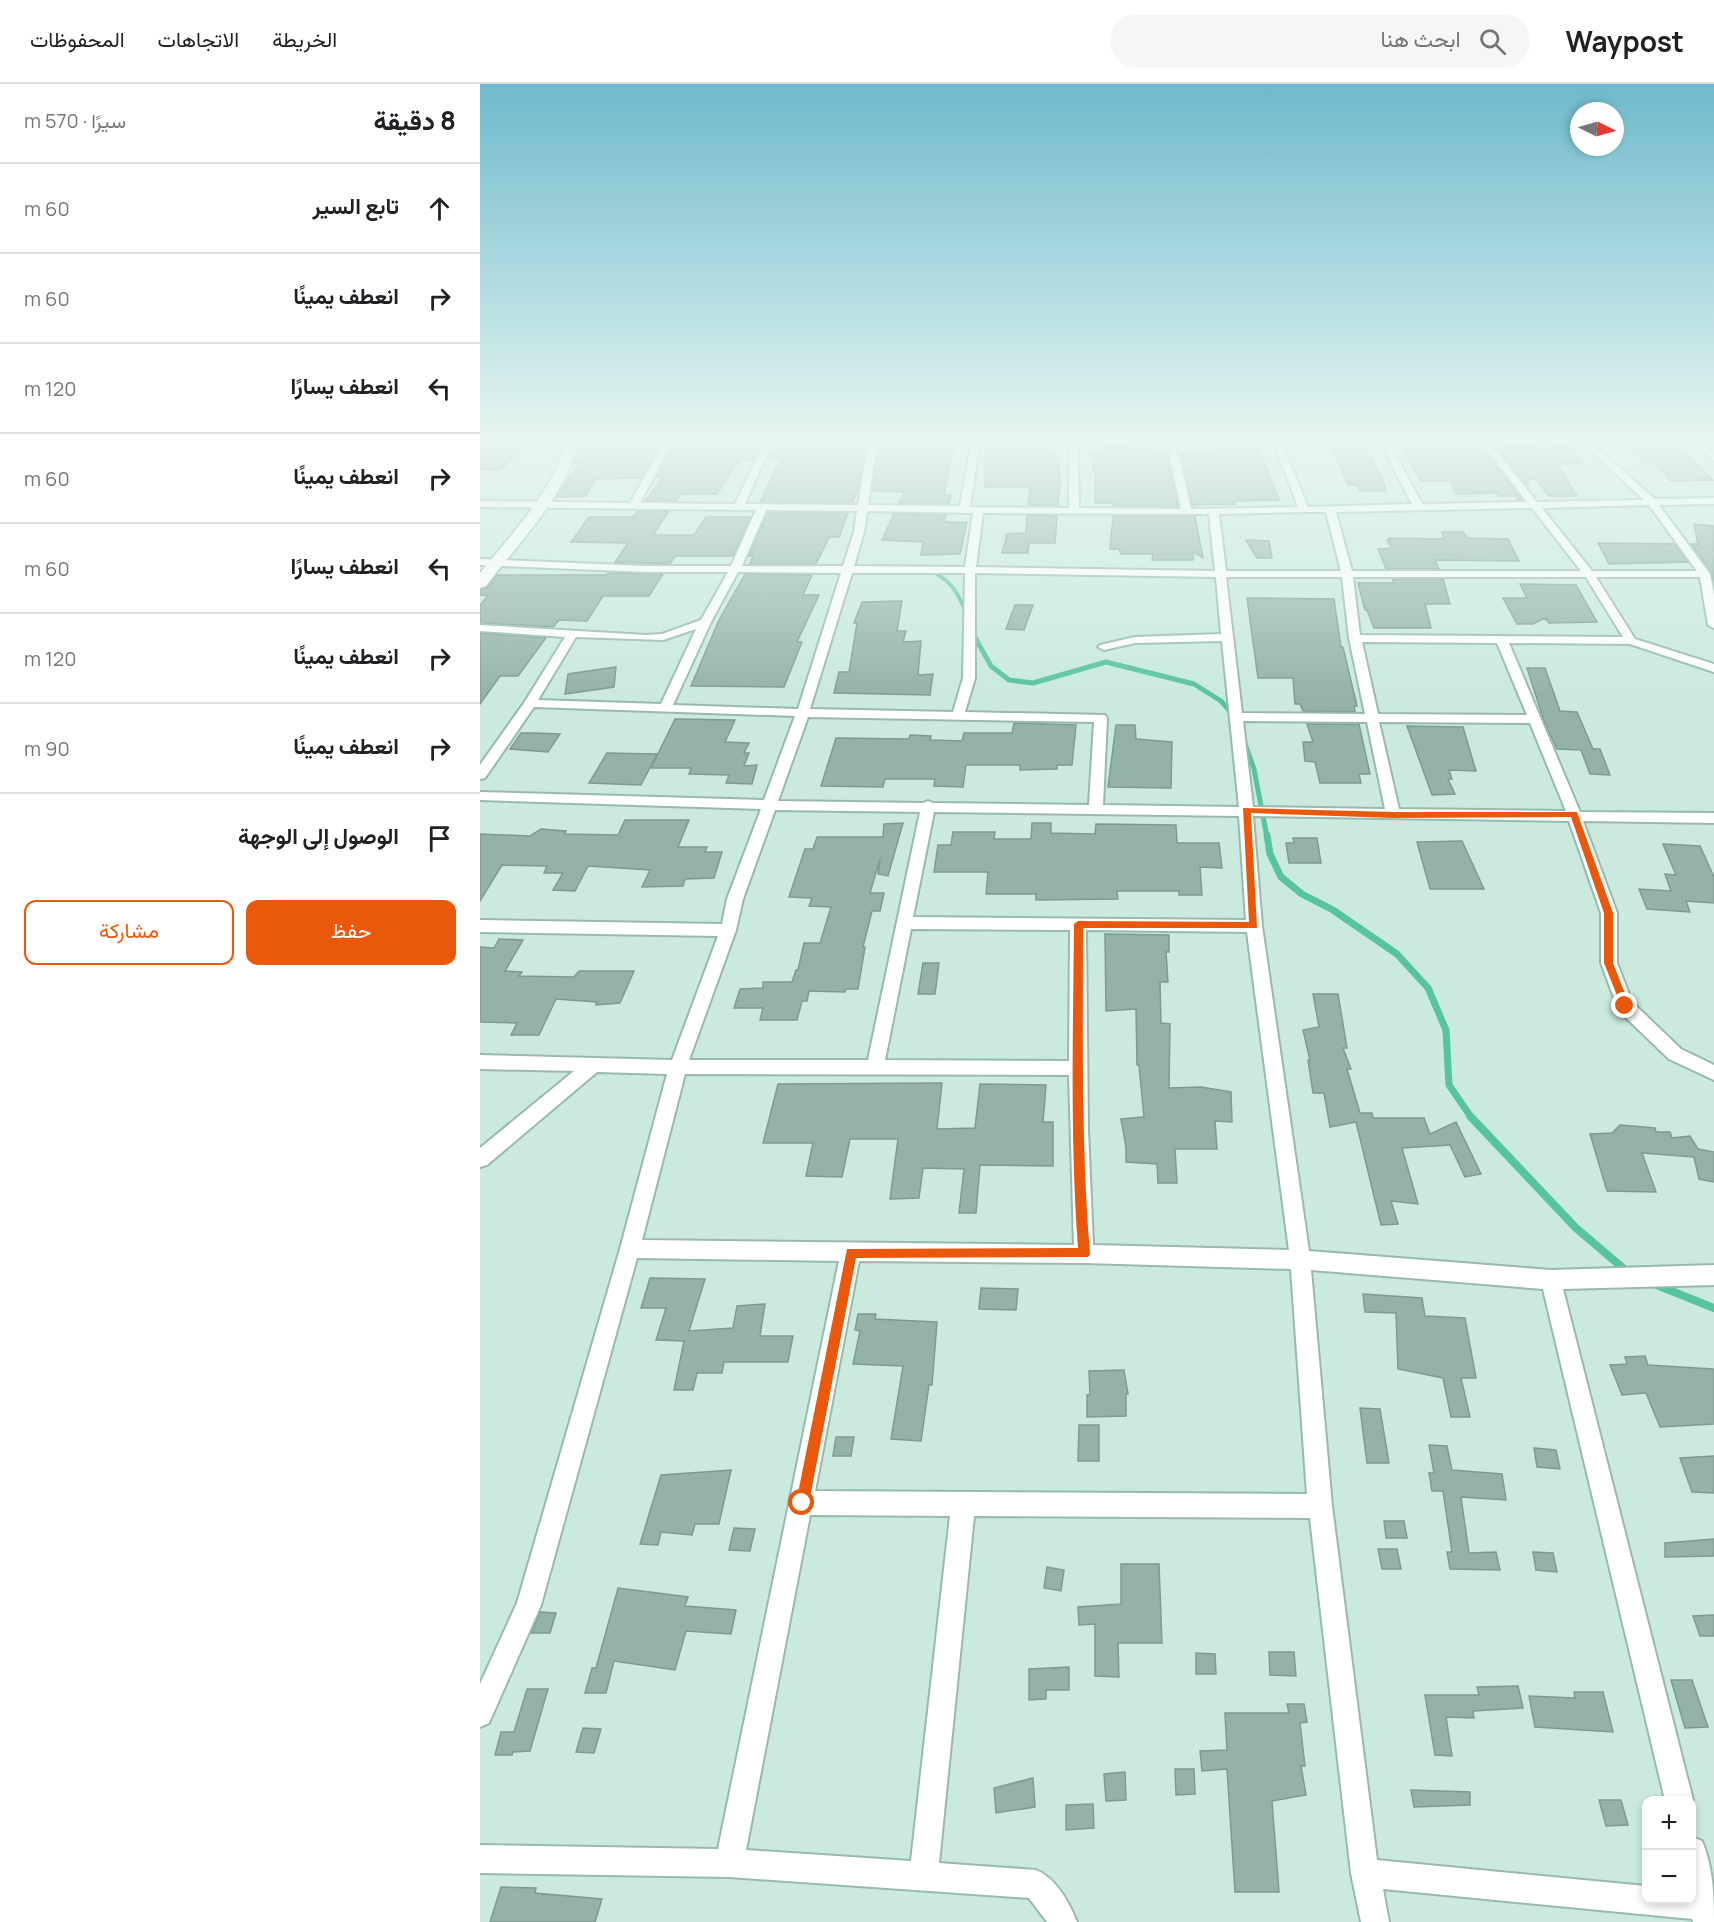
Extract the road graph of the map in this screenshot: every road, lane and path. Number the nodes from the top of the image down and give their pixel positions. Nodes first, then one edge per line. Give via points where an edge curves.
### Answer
1 (524, 527) edge
2 (754, 527) edge
3 (859, 527) edge
4 (976, 527) edge
5 (1215, 527) edge
6 (1335, 527) edge
7 (1551, 527) edge
8 (1670, 527) edge
9 (480, 562) edge
10 (496, 562) junction
11 (735, 569) junction
12 (846, 569) junction
13 (970, 570) junction
14 (1347, 573) junction
15 (1220, 574) junction
16 (1589, 574) junction
17 (1705, 574) junction
18 (480, 583) edge
19 (705, 622) junction
20 (1714, 625) edge
21 (480, 628) edge
22 (573, 633) junction
23 (1227, 637) junction
24 (1355, 638) junction
25 (1502, 640) junction
26 (1631, 641) junction
27 (1104, 647) dead end
28 (1714, 668) edge
29 (530, 703) junction
30 (666, 707) junction
31 (803, 713) junction
32 (958, 715) junction
33 (1236, 717) junction
34 (1372, 718) junction
35 (1534, 719) junction
36 (480, 775) edge
37 (480, 796) edge
38 (771, 805) junction
39 (928, 806) junction
40 (1096, 808) junction
41 (1246, 810) junction
42 (1574, 814) junction
43 (1393, 815) junction
44 (1714, 818) edge
45 (906, 923) junction
46 (1078, 924) junction
47 (480, 926) edge
48 (1254, 926) junction
49 (728, 930) junction
50 (480, 1062) edge
51 (595, 1064) junction
52 (678, 1066) junction
53 (875, 1066) junction
54 (1078, 1068) junction
55 (1714, 1073) edge
56 (480, 1160) edge
57 (630, 1249) junction
58 (851, 1253) junction
59 (1084, 1254) junction
60 (1300, 1260) junction
61 (1714, 1275) edge
62 (1551, 1280) junction
63 (802, 1503) junction
64 (963, 1504) junction
65 (1320, 1506) junction
66 (480, 1714) edge
67 (1678, 1796) edge
68 (480, 1859) edge
69 (729, 1863) junction
70 (1696, 1865) edge
71 (1365, 1873) junction
72 (924, 1876) junction
73 (1709, 1912) edge
74 (1063, 1922) edge
75 (1375, 1922) edge

1 - 10 street
2 - 11 street
3 - 12 street
4 - 13 street
5 - 15 street
6 - 14 street
7 - 16 street
8 - 17 street
9 - 10 street
10 - 11 street
10 - 18 street
11 - 12 street
11 - 19 street
12 - 13 street
12 - 31 street
13 - 15 street
13 - 32 street via 966,643 969,678
14 - 15 street
14 - 16 street
14 - 24 street
15 - 23 street
16 - 17 street
16 - 26 street
17 - 20 street
19 - 22 street via 663,637
19 - 30 street
21 - 22 street
22 - 29 street
23 - 27 street via 1135,640
23 - 33 street
24 - 25 street
24 - 34 street
25 - 26 street
25 - 35 street
26 - 28 street
29 - 30 street
29 - 36 street
30 - 31 street
31 - 32 street
31 - 38 street
32 - 40 street via 1101,718
33 - 34 street
33 - 41 street
34 - 35 street
34 - 43 street
35 - 42 street
37 - 38 street
38 - 39 street
38 - 49 street via 735,899
39 - 40 street
39 - 45 street
40 - 41 street
41 - 43 street
41 - 48 street
42 - 43 street
42 - 44 street
42 - 55 street via 1609,913 1609,963 1625,1006 1675,1054
45 - 46 street
45 - 53 street
46 - 48 street
46 - 54 street
47 - 49 street
48 - 60 street
49 - 52 street
50 - 51 street
51 - 52 street
51 - 56 street
52 - 53 street
52 - 57 street
53 - 54 street
54 - 59 street
57 - 58 street
57 - 66 street via 529,1605
58 - 59 street
58 - 63 street
59 - 60 street
60 - 62 street
60 - 65 street
61 - 62 street
62 - 67 street
63 - 64 street
63 - 69 street
64 - 65 street
64 - 72 street
65 - 71 street
68 - 69 street
69 - 72 street
70 - 73 street
71 - 73 street
71 - 75 street
72 - 74 street via 1036,1884

